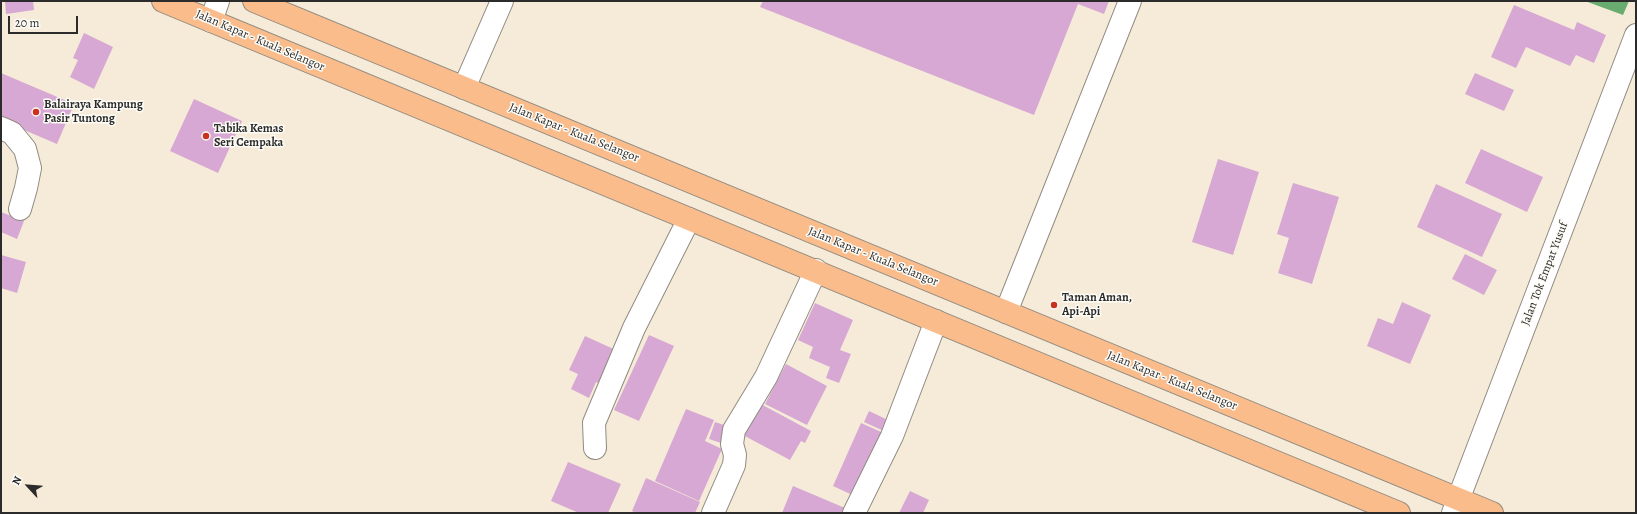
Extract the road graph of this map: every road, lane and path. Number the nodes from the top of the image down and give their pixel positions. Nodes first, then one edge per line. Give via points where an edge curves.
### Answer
1 (163, 1) edge
2 (254, 1) edge
3 (502, 1) edge
4 (1130, 1) edge
5 (214, 11) edge
6 (1636, 35) edge
7 (464, 88) junction
8 (1, 128) edge
9 (20, 209) dead end
10 (689, 219) junction
11 (816, 270) junction
12 (1006, 312) junction
13 (936, 320) junction
14 (595, 448) dead end
15 (1456, 506) edge
16 (713, 513) edge
17 (854, 513) edge
18 (1399, 513) edge
19 (1492, 513) edge

1 - 5 highway, Jalan Kapar - Kuala Selangor
2 - 7 highway, Jalan Kapar - Kuala Selangor
3 - 7 street
4 - 12 street
5 - 10 highway, Jalan Kapar - Kuala Selangor
6 - 15 street, Jalan Tok Empat Yusuf
7 - 12 highway, Jalan Kapar - Kuala Selangor
8 - 9 street via 12,133 25,149 30,168
10 - 11 highway, Jalan Kapar - Kuala Selangor
10 - 14 street via 634,328 594,423
11 - 13 highway, Jalan Kapar - Kuala Selangor
11 - 16 street via 766,377 734,430 734,465
12 - 15 highway, Jalan Kapar - Kuala Selangor
13 - 17 street via 892,436
13 - 18 highway, Jalan Kapar - Kuala Selangor
15 - 19 highway, Jalan Kapar - Kuala Selangor

